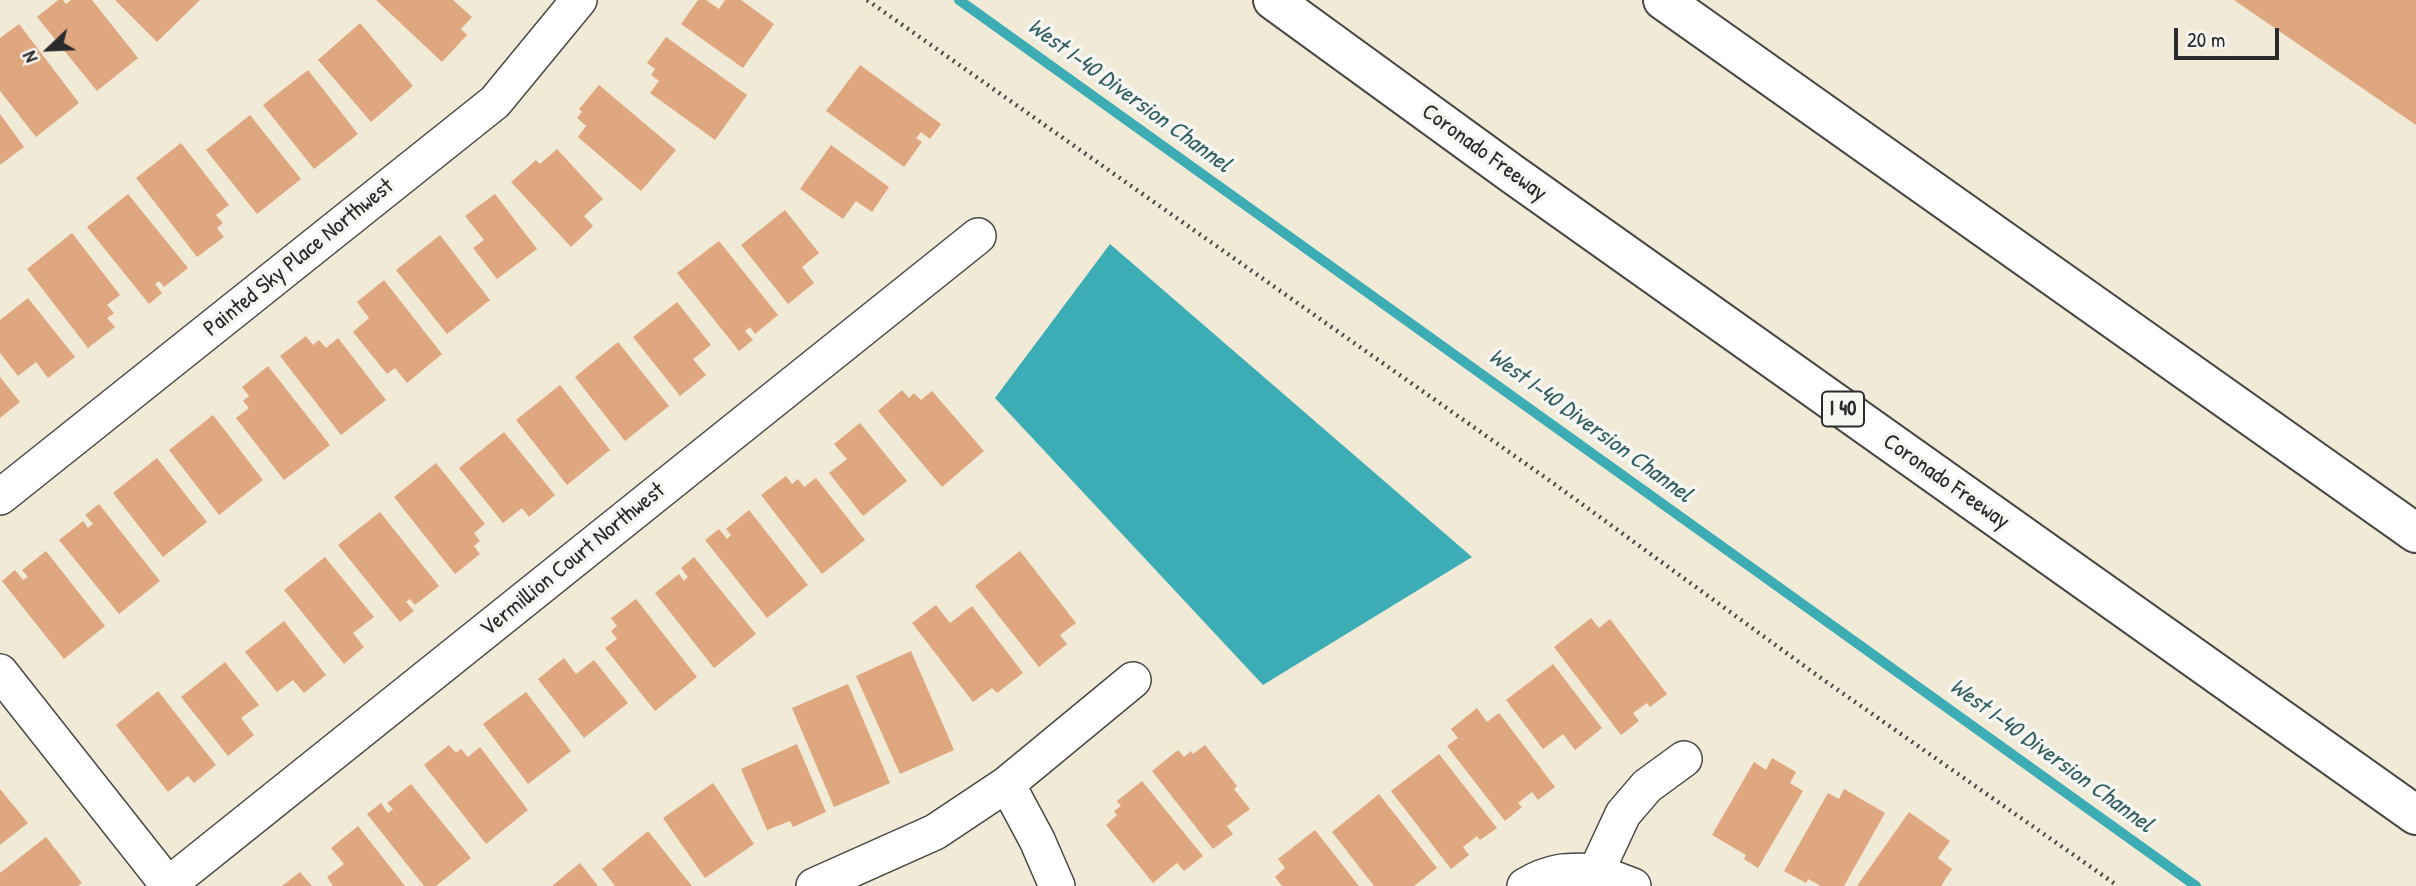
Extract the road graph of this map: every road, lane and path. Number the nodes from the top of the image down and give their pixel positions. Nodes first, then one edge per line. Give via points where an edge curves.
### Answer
1 (579, 0) edge
2 (867, 0) edge
3 (1273, 0) edge
4 (1663, 0) edge
5 (978, 236) dead end
6 (0, 498) edge
7 (2416, 533) edge
8 (0, 672) edge
9 (1133, 680) dead end
10 (1684, 759) dead end
11 (1007, 784) junction
12 (2416, 815) edge
13 (1596, 872) junction
14 (168, 885) edge
15 (814, 886) edge
16 (1057, 886) edge
17 (1525, 886) edge
18 (1633, 886) edge
19 (2118, 886) edge

1 - 6 street, Painted Sky Place Northwest via 495,102
2 - 19 path
3 - 12 highway, Coronado Freeway / I 40
4 - 7 highway
5 - 14 street, Vermillion Court Northwest
8 - 14 street
9 - 11 street
10 - 13 street via 1647,786 1623,814
11 - 15 street via 934,832
11 - 16 street
13 - 17 street via 1543,875
13 - 18 street

